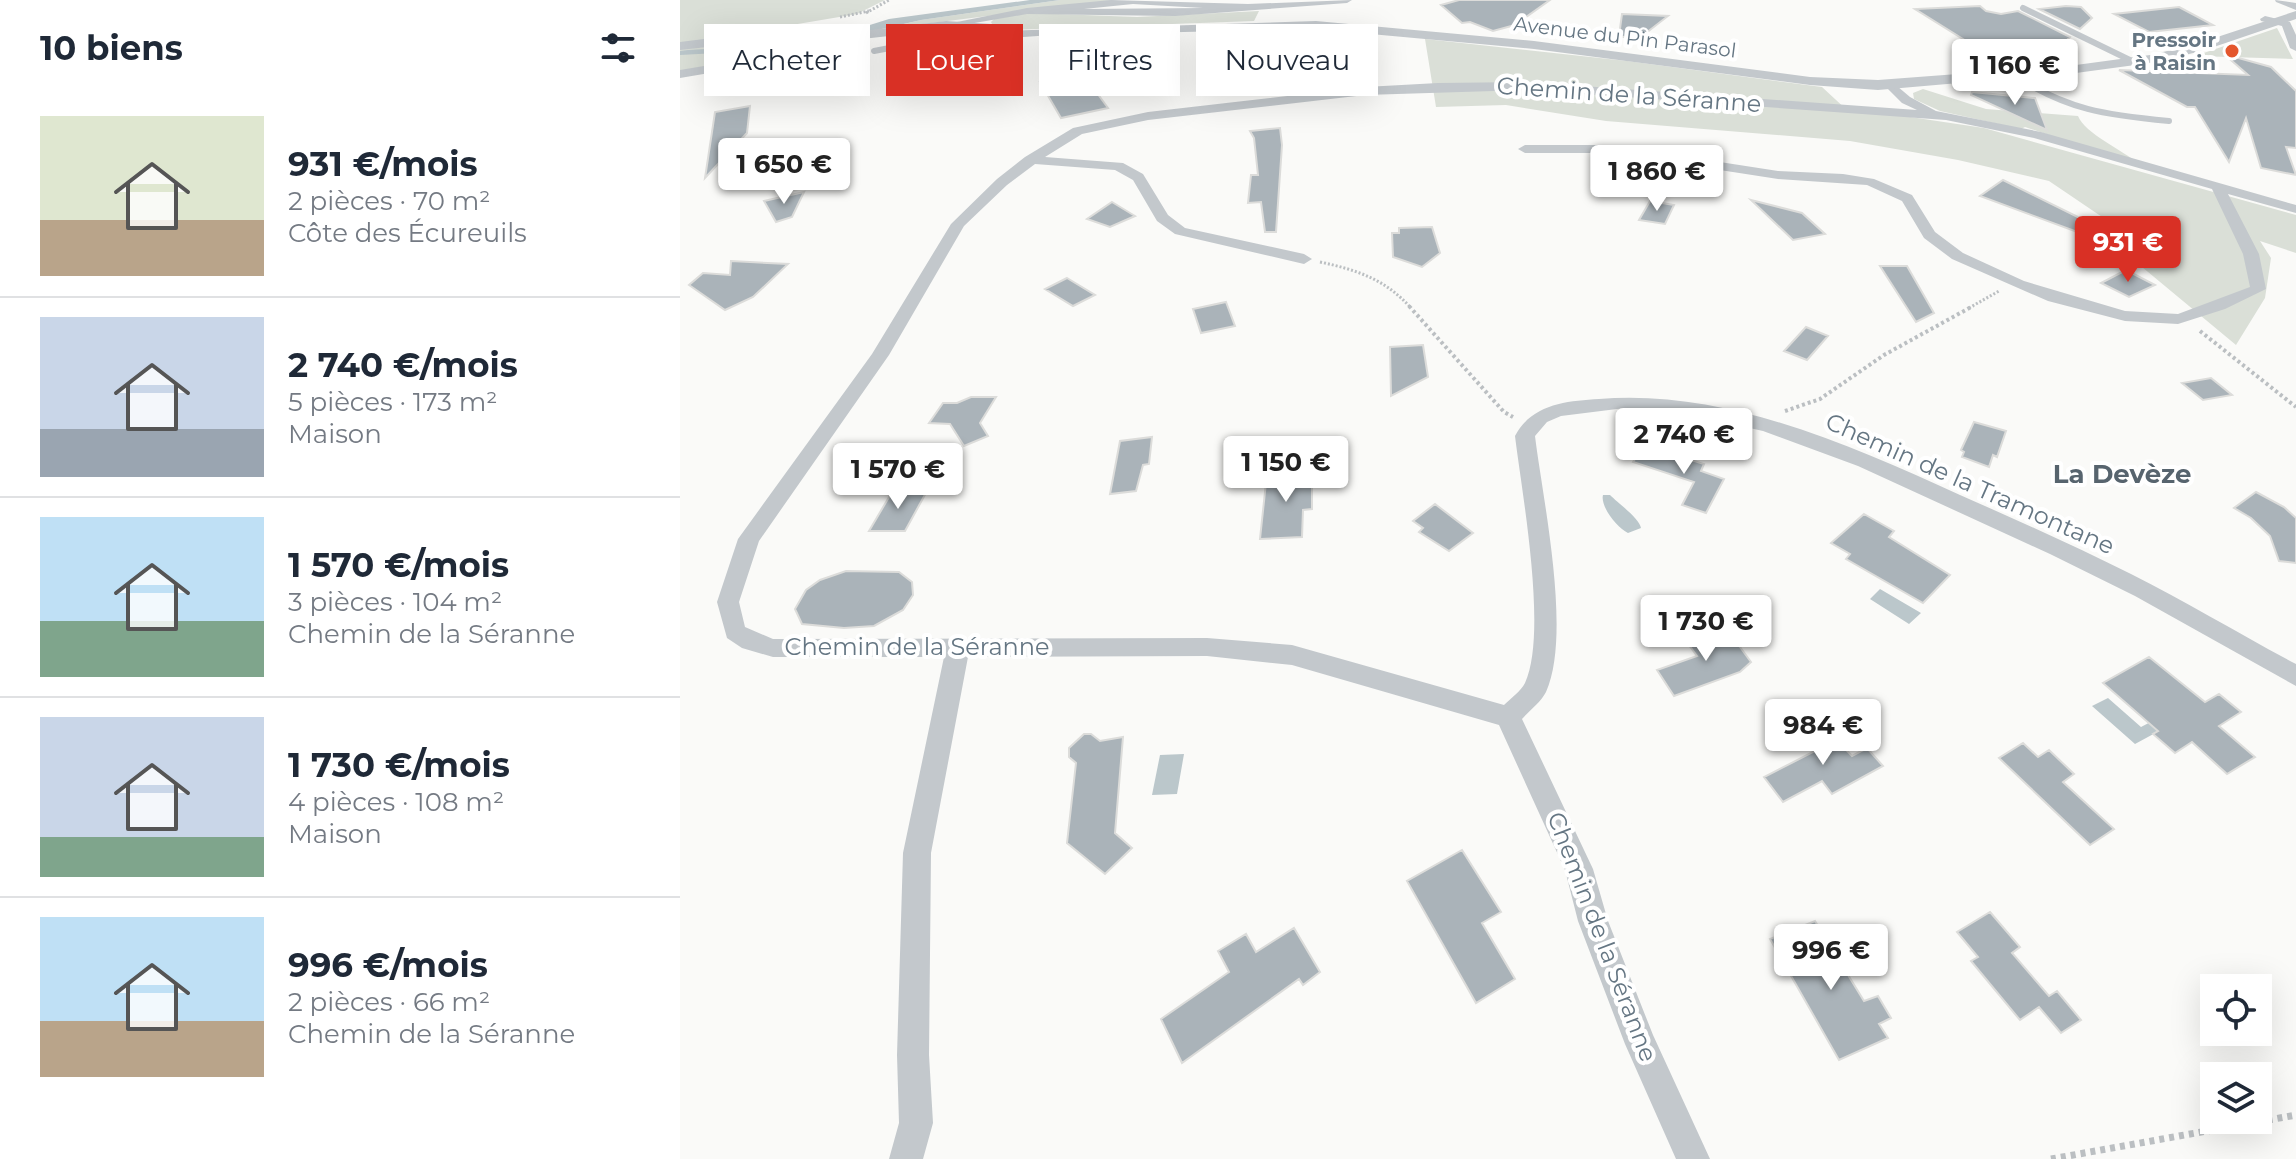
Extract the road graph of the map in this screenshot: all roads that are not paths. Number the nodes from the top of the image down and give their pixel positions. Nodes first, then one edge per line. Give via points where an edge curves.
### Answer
1 (1347, 0) edge
2 (2296, 7) edge
3 (2023, 8) dead end
4 (2274, 10) edge
5 (2296, 15) edge
6 (983, 22) junction
7 (955, 24) edge
8 (1024, 32) joint
9 (704, 44) edge
10 (680, 46) edge
11 (2296, 48) edge
12 (2134, 62) junction
13 (704, 69) edge
14 (680, 74) edge
15 (2013, 75) junction
16 (1842, 84) junction
17 (1891, 85) junction
18 (1857, 109) junction
19 (1946, 116) junction
20 (2169, 121) dead end
21 (1525, 149) dead end
22 (1030, 160) junction
23 (2218, 188) junction
24 (2296, 209) edge
25 (1304, 259) road end
26 (958, 648) junction
27 (2296, 676) edge
28 (1508, 717) junction
29 (906, 1159) edge
30 (1693, 1159) edge

1 - 6 street via 1246,7 1133,1 1027,11
2 - 4 street
3 - 12 lane
4 - 5 street, Avenue du Pin Parasol
4 - 11 street
4 - 12 street, Avenue du Pin Parasol via 2217,41
6 - 7 street, Avenue du Pin Parasol
6 - 8 street, Avenue du Pin Parasol
8 - 16 street, Avenue du Pin Parasol via 1316,25 1592,51
9 - 10 street
12 - 15 street, Avenue du Pin Parasol
13 - 14 street
15 - 17 street, Avenue du Pin Parasol
15 - 20 lane via 2080,109
16 - 17 street, Avenue du Pin Parasol
16 - 18 street
17 - 19 street via 1911,103
18 - 19 street, Chemin de la Séranne
18 - 22 street, Chemin de la Séranne via 1527,86 1365,91 1095,126
19 - 23 street via 2036,135
21 - 23 street via 1619,150 1878,184 1916,203 1936,242 1971,263 2090,308 2140,320 2184,317 2258,289 2251,254
22 - 25 street via 1118,166 1138,177 1162,218 1180,231
22 - 26 street, Chemin de la Séranne via 958,224 880,355 749,539 728,602 735,632 773,648
23 - 24 street
26 - 28 street, Chemin de la Séranne via 1207,647 1292,655
26 - 29 street via 917,853 916,1123
27 - 28 street, Chemin de la Tramontane via 2123,580 1856,456 1767,427 1642,402 1573,407 1539,417 1529,426 1524,444 1546,610 1544,653 1535,689
28 - 30 street, Chemin de la Séranne via 1579,869 1593,921 1641,1044

